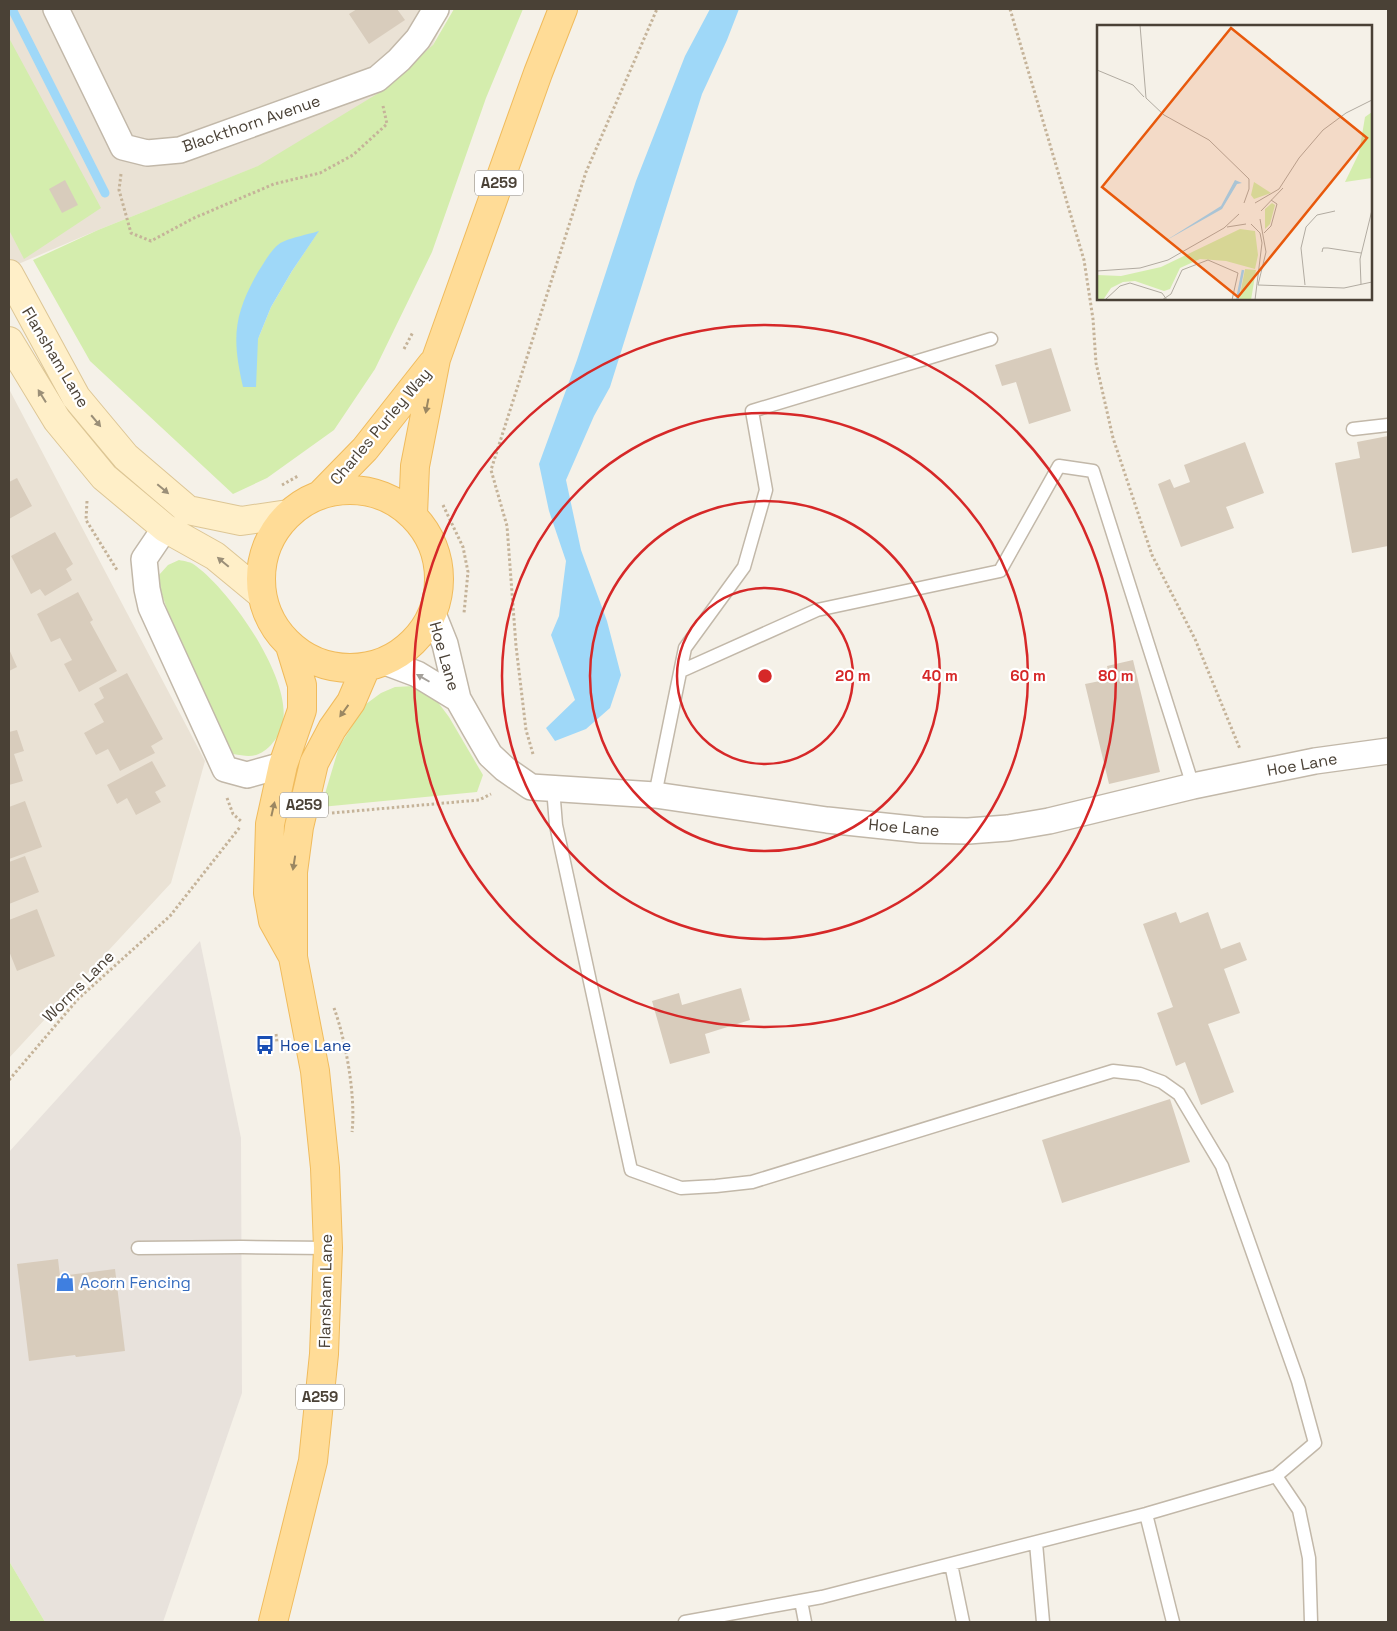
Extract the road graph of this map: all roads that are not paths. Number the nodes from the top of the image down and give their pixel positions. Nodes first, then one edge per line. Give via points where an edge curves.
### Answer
1 (56, 9) edge
2 (436, 9) edge
3 (563, 9) edge
4 (9, 274) edge
5 (991, 339) dead end
6 (9, 342) edge
7 (436, 359) junction
8 (1388, 425) edge
9 (1353, 429) dead end
10 (322, 494) junction
11 (288, 514) junction
12 (413, 515) junction
13 (165, 528) junction
14 (261, 594) junction
15 (433, 614) junction
16 (290, 646) junction
17 (376, 665) junction
18 (681, 671) junction
19 (458, 699) junction
20 (1388, 751) edge
21 (283, 765) junction
22 (1194, 786) junction
23 (553, 788) junction
24 (655, 795) junction
25 (293, 957) junction
26 (138, 1248) dead end
27 (328, 1248) junction
28 (1276, 1476) junction
29 (1146, 1514) junction
30 (1036, 1543) junction
31 (951, 1564) junction
32 (801, 1601) junction
33 (704, 1620) edge
34 (274, 1622) edge
35 (685, 1622) edge
36 (805, 1622) edge
37 (963, 1622) edge
38 (1043, 1622) edge
39 (1173, 1622) edge
40 (1311, 1622) edge

1 - 2 street, Blackthorn Avenue via 123,146 146,154 180,150 377,79 418,39
3 - 7 main road, Charles Purley Way / A259
4 -> 11 main road, Flansham Lane via 76,397 126,457 188,510 240,521
5 - 18 lane via 752,411 766,490 744,567 685,648
13 -> 6 main road, Flansham Lane via 98,470 57,420
7 - 10 main road, Charles Purley Way / A259 via 365,449
7 -> 12 main road, Charles Purley Way / A259 via 415,466
8 - 9 lane
10 - 11 main road
10 - 12 main road via 346,489 371,492 394,501
11 - 14 main road via 264,550
12 - 15 main road via 429,536 438,562 439,588
14 -> 13 main road, Flansham Lane via 215,556
13 - 21 street via 144,560 146,590 225,769 247,775
14 - 16 main road via 266,613
15 - 17 main road via 421,634 405,650
15 - 19 street, Hoe Lane via 445,644
16 - 17 main road via 312,661 339,668
16 - 21 main road, Flansham Lane / A259 via 302,684 302,710
19 -> 17 street, Hoe Lane via 417,674
17 -> 25 main road, Flansham Lane / A259 via 332,729 314,764 299,827 293,872
18 - 22 lane via 817,610 1000,571 1059,466 1092,471
18 - 24 lane
19 - 23 street, Hoe Lane via 490,755 504,769 531,786
20 - 22 street, Hoe Lane via 1315,761
25 -> 21 main road, Flansham Lane / A259 via 273,921 268,893 270,824
22 - 24 street, Hoe Lane via 1049,822 968,831 922,830 827,820
23 - 24 street, Hoe Lane
23 - 28 lane via 556,825 631,1170 681,1188 752,1182 1114,1071 1140,1074 1162,1082 1179,1094 1222,1166 1316,1443
25 - 27 main road, Flansham Lane / A259 via 315,1071 325,1168
26 - 27 lane
27 - 34 main road, Flansham Lane / A259 via 324,1354 313,1461
28 - 29 lane
28 - 40 lane via 1299,1510 1309,1558
29 - 30 lane
29 - 39 lane
30 - 31 lane
30 - 38 lane
31 - 32 lane
31 - 37 lane
32 - 33 lane
32 - 36 lane
33 - 35 lane

